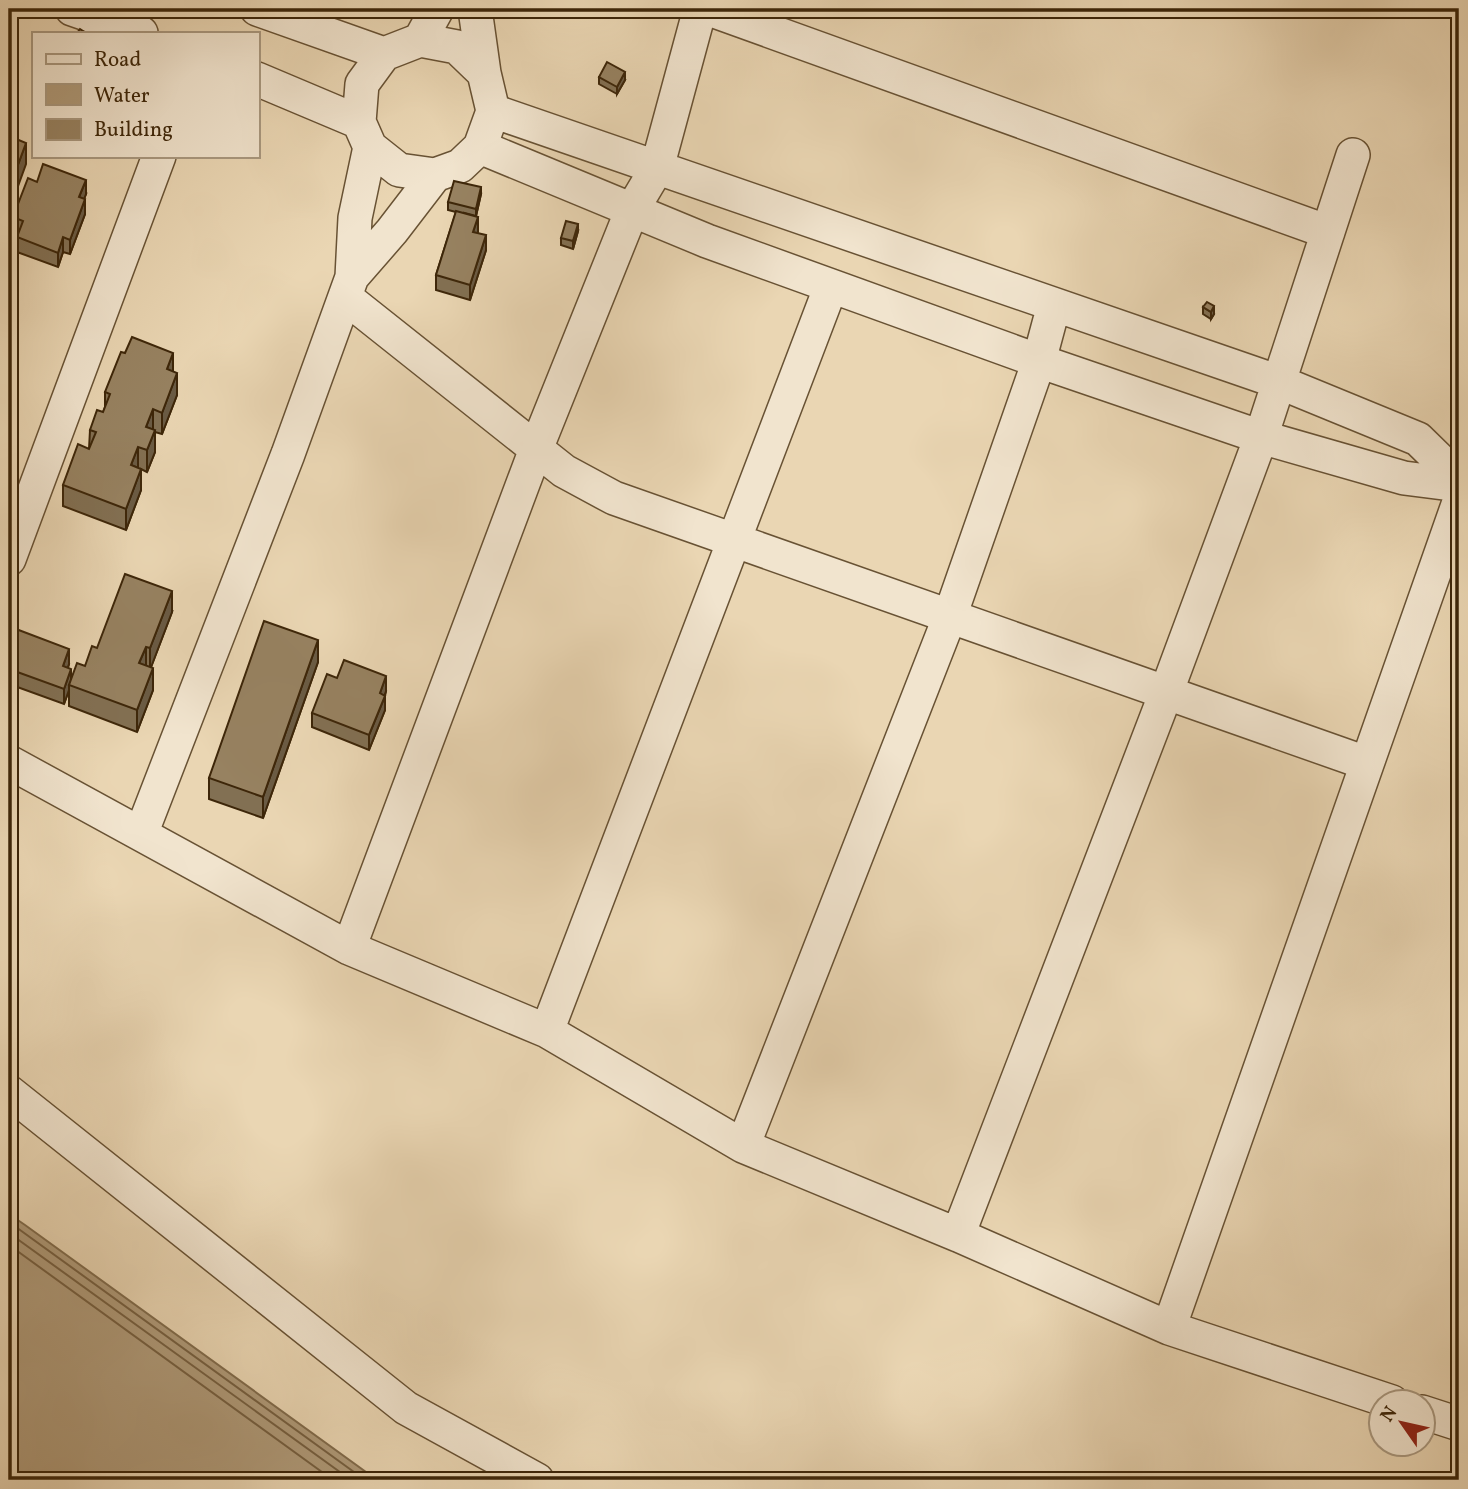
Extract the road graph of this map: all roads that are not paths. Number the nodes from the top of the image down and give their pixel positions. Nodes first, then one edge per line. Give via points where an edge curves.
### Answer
1 (72, 9) edge
2 (257, 9) edge
3 (438, 9) edge
4 (475, 9) edge
5 (700, 9) edge
6 (709, 9) edge
7 (138, 32) edge
8 (420, 40) junction
9 (384, 54) junction
10 (484, 73) junction
11 (259, 80) edge
12 (493, 111) junction
13 (364, 134) junction
14 (480, 148) junction
15 (1353, 155) dead end
16 (158, 158) edge
17 (657, 168) junction
18 (435, 175) junction
19 (632, 210) junction
20 (1328, 232) junction
21 (831, 286) junction
22 (348, 287) junction
23 (1054, 305) junction
24 (1039, 361) junction
25 (1279, 382) junction
26 (1261, 438) junction
27 (536, 449) junction
28 (1459, 482) edge
29 (1459, 502) edge
30 (733, 541) junction
31 (9, 559) edge
32 (950, 616) junction
33 (1166, 693) junction
34 (9, 762) edge
35 (1366, 763) junction
36 (141, 834) junction
37 (349, 948) junction
38 (547, 1031) junction
39 (9, 1091) edge
40 (743, 1146) junction
41 (958, 1235) junction
42 (1169, 1328) junction
43 (1366, 1393) edge
44 (1436, 1416) edge
45 (1459, 1424) edge
46 (537, 1480) edge

1 - 7 street
2 - 9 street
3 - 8 street
4 - 10 street
5 - 17 street
6 - 20 street
8 - 9 street
8 - 10 street via 457,47
9 - 13 street via 362,84
10 - 12 street
11 - 13 street
12 - 14 street
12 - 17 street
13 - 18 street via 398,170
13 - 22 street
14 - 18 street via 460,166
14 - 19 street
15 - 20 street
16 - 31 street
17 - 19 street
17 - 23 street
18 - 22 street
19 - 21 street
19 - 27 street
20 - 25 street
21 - 24 street
21 - 30 street
22 - 27 street
22 - 36 street
23 - 24 street
23 - 25 street
24 - 26 street
24 - 32 street
25 - 26 street
25 - 28 street via 1418,439
26 - 28 street via 1404,478
26 - 33 street
27 - 30 street via 564,471 614,498
27 - 37 street
29 - 35 street
30 - 32 street
30 - 38 street
32 - 33 street
32 - 40 street
33 - 35 street
33 - 41 street
34 - 36 street
35 - 42 street
36 - 37 street
37 - 38 street
38 - 40 street
39 - 46 street via 406,1408
40 - 41 street
41 - 42 street
42 - 43 street
44 - 45 street

